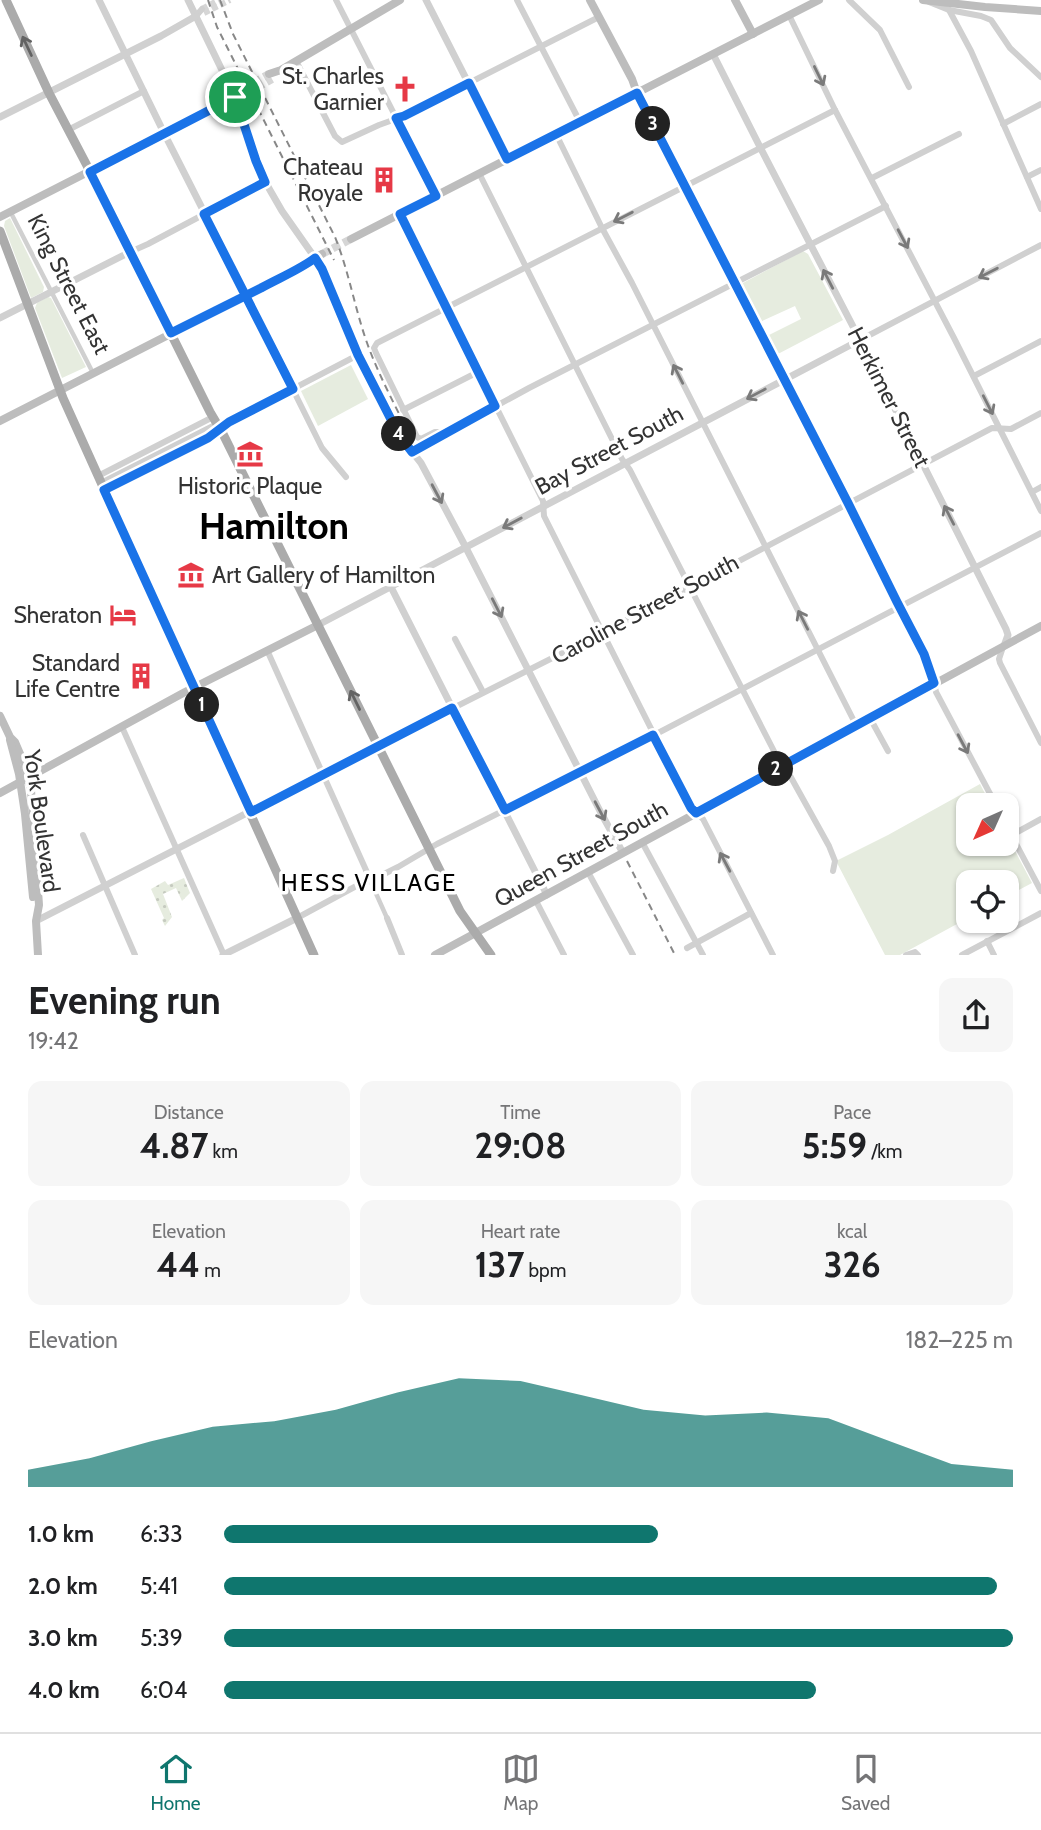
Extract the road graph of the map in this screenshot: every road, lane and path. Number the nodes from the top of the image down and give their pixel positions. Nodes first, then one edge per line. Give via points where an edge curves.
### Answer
1 (6, 0) edge
2 (99, 0) edge
3 (188, 0) edge
4 (336, 0) edge
5 (400, 0) edge
6 (426, 0) edge
7 (517, 0) edge
8 (590, 0) edge
9 (735, 0) edge
10 (819, 0) edge
11 (849, 0) edge
12 (925, 0) edge
13 (948, 10) junction
14 (1041, 11) edge
15 (201, 13) junction
16 (789, 15) junction
17 (599, 17) junction
18 (351, 29) junction
19 (753, 34) junction
20 (540, 46) junction
21 (124, 54) junction
22 (713, 54) junction
23 (296, 61) junction
24 (270, 76) tunnel mouth
25 (1041, 77) edge
26 (469, 83) junction
27 (909, 87) dead end
28 (144, 91) junction
29 (245, 92) tunnel mouth
30 (49, 93) junction
31 (637, 93) junction
32 (235, 97) junction
33 (1041, 104) edge
34 (835, 110) junction
35 (0, 117) edge
36 (396, 118) junction
37 (580, 122) junction
38 (1003, 124) junction
39 (68, 130) junction
40 (164, 133) junction
41 (556, 134) junction
42 (959, 134) dead end
43 (760, 148) junction
44 (507, 159) junction
45 (1041, 170) edge
46 (90, 172) junction
47 (479, 173) junction
48 (1027, 177) junction
49 (872, 178) junction
50 (265, 182) junction
51 (684, 186) junction
52 (436, 196) junction
53 (886, 206) junction
54 (1041, 209) edge
55 (11, 212) junction
56 (204, 214) junction
57 (400, 214) junction
58 (0, 217) edge
59 (602, 228) junction
60 (0, 231) edge
61 (351, 239) tunnel mouth
62 (811, 245) junction
63 (1041, 245) edge
64 (130, 252) junction
65 (318, 256) junction
66 (526, 267) junction
67 (736, 282) junction
68 (51, 292) junction
69 (246, 295) junction
70 (935, 300) junction
71 (28, 303) junction
72 (446, 307) junction
73 (0, 318) edge
74 (653, 325) junction
75 (171, 333) junction
76 (860, 340) junction
77 (1041, 341) edge
78 (358, 355) junction
79 (575, 365) junction
80 (478, 372) junction
81 (93, 373) junction
82 (974, 376) junction
83 (784, 380) junction
84 (293, 389) junction
85 (60, 390) junction
86 (495, 406) junction
87 (403, 410) junction
88 (1041, 413) edge
89 (0, 421) edge
90 (702, 422) junction
91 (217, 423) junction
92 (1000, 430) junction
93 (449, 432) junction
94 (412, 452) junction
95 (625, 464) junction
96 (922, 464) junction
97 (346, 477) dead end
98 (101, 483) junction
99 (1041, 487) edge
100 (1031, 492) junction
101 (848, 503) junction
102 (543, 507) junction
103 (1041, 511) edge
104 (1041, 533) edge
105 (766, 546) junction
106 (466, 548) junction
107 (975, 567) junction
108 (689, 586) junction
109 (391, 587) junction
110 (899, 607) junction
111 (318, 625) junction
112 (1041, 626) edge
113 (602, 633) junction
114 (455, 639) dead end
115 (1004, 646) junction
116 (818, 649) junction
117 (267, 650) junction
118 (529, 670) junction
119 (934, 683) junction
120 (194, 688) junction
121 (741, 689) junction
122 (483, 692) junction
123 (452, 708) junction
124 (0, 716) edge
125 (870, 718) junction
126 (856, 725) junction
127 (122, 727) junction
128 (653, 735) junction
129 (1041, 743) edge
130 (378, 746) junction
131 (888, 751) dead end
132 (783, 765) junction
133 (580, 772) junction
134 (324, 774) junction
135 (24, 780) junction
136 (0, 793) edge
137 (990, 793) edge
138 (505, 810) junction
139 (251, 812) junction
140 (696, 813) junction
141 (1041, 819) edge
142 (1019, 831) edge
143 (83, 835) dead end
144 (642, 842) junction
145 (177, 849) junction
146 (1019, 849) edge
147 (429, 850) junction
148 (623, 853) junction
149 (832, 870) dead end
150 (588, 873) junction
151 (370, 880) junction
152 (105, 886) junction
153 (1041, 891) edge
154 (547, 895) junction
155 (536, 901) junction
156 (751, 913) junction
157 (1041, 913) edge
158 (297, 918) junction
159 (387, 918) joint
160 (36, 921) junction
161 (475, 933) junction
162 (988, 941) junction
163 (697, 943) junction
164 (687, 948) dead end
165 (38, 955) edge
166 (135, 955) edge
167 (224, 955) edge
168 (314, 955) edge
169 (402, 955) edge
170 (435, 955) edge
171 (491, 955) edge
172 (564, 955) edge
173 (633, 955) edge
174 (703, 955) edge
175 (773, 955) edge
176 (962, 955) edge
177 (995, 955) edge

30 -> 1 main road
2 - 21 street
3 - 15 street
4 - 18 street
5 - 18 main road
6 - 26 street
7 - 20 street
8 - 17 main road
9 - 19 main road
10 - 16 main road
11 - 27 street via 880,30
12 - 13 street
12 - 14 main road
13 - 25 street via 994,23 1016,55
13 - 38 street
15 - 21 street
15 - 32 street
16 - 19 main road
16 -> 34 street
17 - 20 street
17 - 31 main road
18 - 23 main road
18 - 36 street
19 - 22 main road
20 - 26 street
20 - 37 street
21 - 28 street
21 - 30 street
22 - 31 main road
22 - 43 street, Herkimer Street
23 - 24 main road
23 - 36 street via 340,142
26 - 36 street
26 - 44 street
28 - 39 street
28 - 40 street
29 - 32 main road
30 - 35 street
30 - 39 main road
31 - 37 main road
31 - 51 street
32 - 40 main road
32 - 50 street
33 - 38 street
34 - 43 street
34 - 49 street
36 - 52 street
37 - 41 main road
38 - 48 street
39 - 46 main road
40 - 46 main road
40 - 56 street
41 - 44 main road
41 - 59 street
42 - 49 street
43 - 51 street
43 - 62 street, Herkimer Street
44 - 47 main road
45 - 48 street
46 - 55 main road
46 - 64 main road
47 - 52 main road
47 - 66 street
48 - 54 street
49 - 53 street
50 - 56 street
50 - 65 street
51 -> 59 street
51 - 67 street
52 - 57 main road
53 - 62 street
53 -> 70 street
55 - 58 main road
55 - 68 street, King Street East
56 - 64 street
56 - 69 street
57 - 61 main road
57 - 72 street
59 - 66 street
59 - 74 street
60 - 71 main road, King Street East
62 - 67 street
76 -> 62 street, Herkimer Street
63 -> 70 street, Bay Street South
64 - 68 street
64 - 75 main road
65 - 69 main road
65 - 78 street
66 - 72 street
66 - 79 street
67 - 74 street
67 - 83 street
68 - 71 street
68 - 81 street, King Street East
69 - 75 main road
69 - 84 street
70 - 76 street, Bay Street South
70 - 82 street
71 - 73 street
71 - 85 main road, King Street East
72 - 80 street
72 - 87 street via 376,344
74 - 79 street
90 -> 74 street
75 - 81 main road
75 - 91 main road
76 - 83 street, Bay Street South
76 - 96 street, Herkimer Street
77 - 82 street
78 - 84 street
78 - 94 street
79 - 86 street
79 - 95 street
80 - 86 street
80 - 87 street
81 - 85 main road
82 -> 92 street
83 -> 90 street, Bay Street South
83 - 101 street
84 - 91 street
84 - 97 street via 322,449
85 - 89 main road
85 - 98 main road, King Street East
86 - 93 street
86 - 102 street
87 - 93 street via 419,438
88 - 92 street, Caroline Street South
90 - 95 street, Bay Street South
90 - 105 street
91 - 98 street
91 - 98 street via 208,438
91 - 111 main road
92 - 96 street, Caroline Street South via 992,428
92 - 100 street
93 - 94 street
94 -> 106 street
95 - 102 street, Bay Street South
95 - 108 street
96 - 101 street, Caroline Street South
107 -> 96 street, Herkimer Street
98 - 120 main road, King Street East
99 - 100 street
100 - 103 street
101 - 105 street, Caroline Street South
101 - 110 street
102 -> 106 street, Bay Street South
102 - 113 street
104 - 107 street
105 - 108 street, Caroline Street South
116 -> 105 street
106 - 109 street, Bay Street South
106 -> 118 street
107 - 110 street
107 - 115 street, Herkimer Street via 1007,632
108 - 113 street, Caroline Street South
108 - 121 street
109 - 111 street, Bay Street South
109 - 123 street
110 - 116 street
110 - 119 street
111 - 117 main road, Bay Street South
130 -> 111 main road
112 - 115 main road, Queen Street South
113 - 118 street, Caroline Street South
113 - 128 street
114 - 122 street
115 - 119 main road, Queen Street South
115 - 129 street, Herkimer Street via 1000,663
116 - 121 street
116 - 126 street
117 - 120 main road, Bay Street South
117 - 134 street
118 - 122 street, Caroline Street South
118 - 133 street
119 - 125 main road, Queen Street South
119 -> 137 street
120 - 127 main road, Bay Street South
120 - 139 main road, King Street East
121 - 128 street
121 - 132 street
122 - 123 street, Caroline Street South
123 - 130 street, Caroline Street South
123 - 138 street
124 - 135 main road, York Boulevard via 20,752
125 - 126 main road, Queen Street South
125 - 131 street
126 - 132 main road, Queen Street South
127 - 135 main road, Bay Street South
127 - 145 street
128 - 133 street
128 - 140 street
130 - 134 street, Caroline Street South
130 - 147 main road
132 - 140 main road, Queen Street South
132 - 149 street via 834,857
133 - 138 street
133 -> 148 street
134 - 139 street, Caroline Street South
134 - 151 street
135 - 136 main road, Bay Street South
135 - 160 main road, York Boulevard via 31,790 33,810
138 - 147 street
138 - 154 street
139 - 145 street, Caroline Street South
139 - 158 main road, King Street East
140 - 144 main road, Queen Street South
156 -> 140 street
141 - 142 street
143 - 152 street
144 - 148 main road, Queen Street South
144 - 163 street
145 - 152 street, Caroline Street South
145 - 167 street
146 - 153 street
147 - 151 street
147 - 161 main road
148 - 150 main road, Queen Street South
150 - 154 main road, Queen Street South
150 - 173 street
151 - 158 street
151 - 159 street
152 - 160 street, Caroline Street South
152 - 166 street
154 - 155 main road, Queen Street South
155 - 161 main road, Queen Street South
155 - 172 street
156 - 163 street
156 - 175 street
157 - 162 street
158 - 167 street
158 - 168 main road, King Street East
159 - 169 street
160 - 165 main road, York Boulevard
161 - 170 main road, Queen Street South
161 - 171 main road
162 - 176 street
162 - 177 street
163 - 164 street
163 - 174 street

